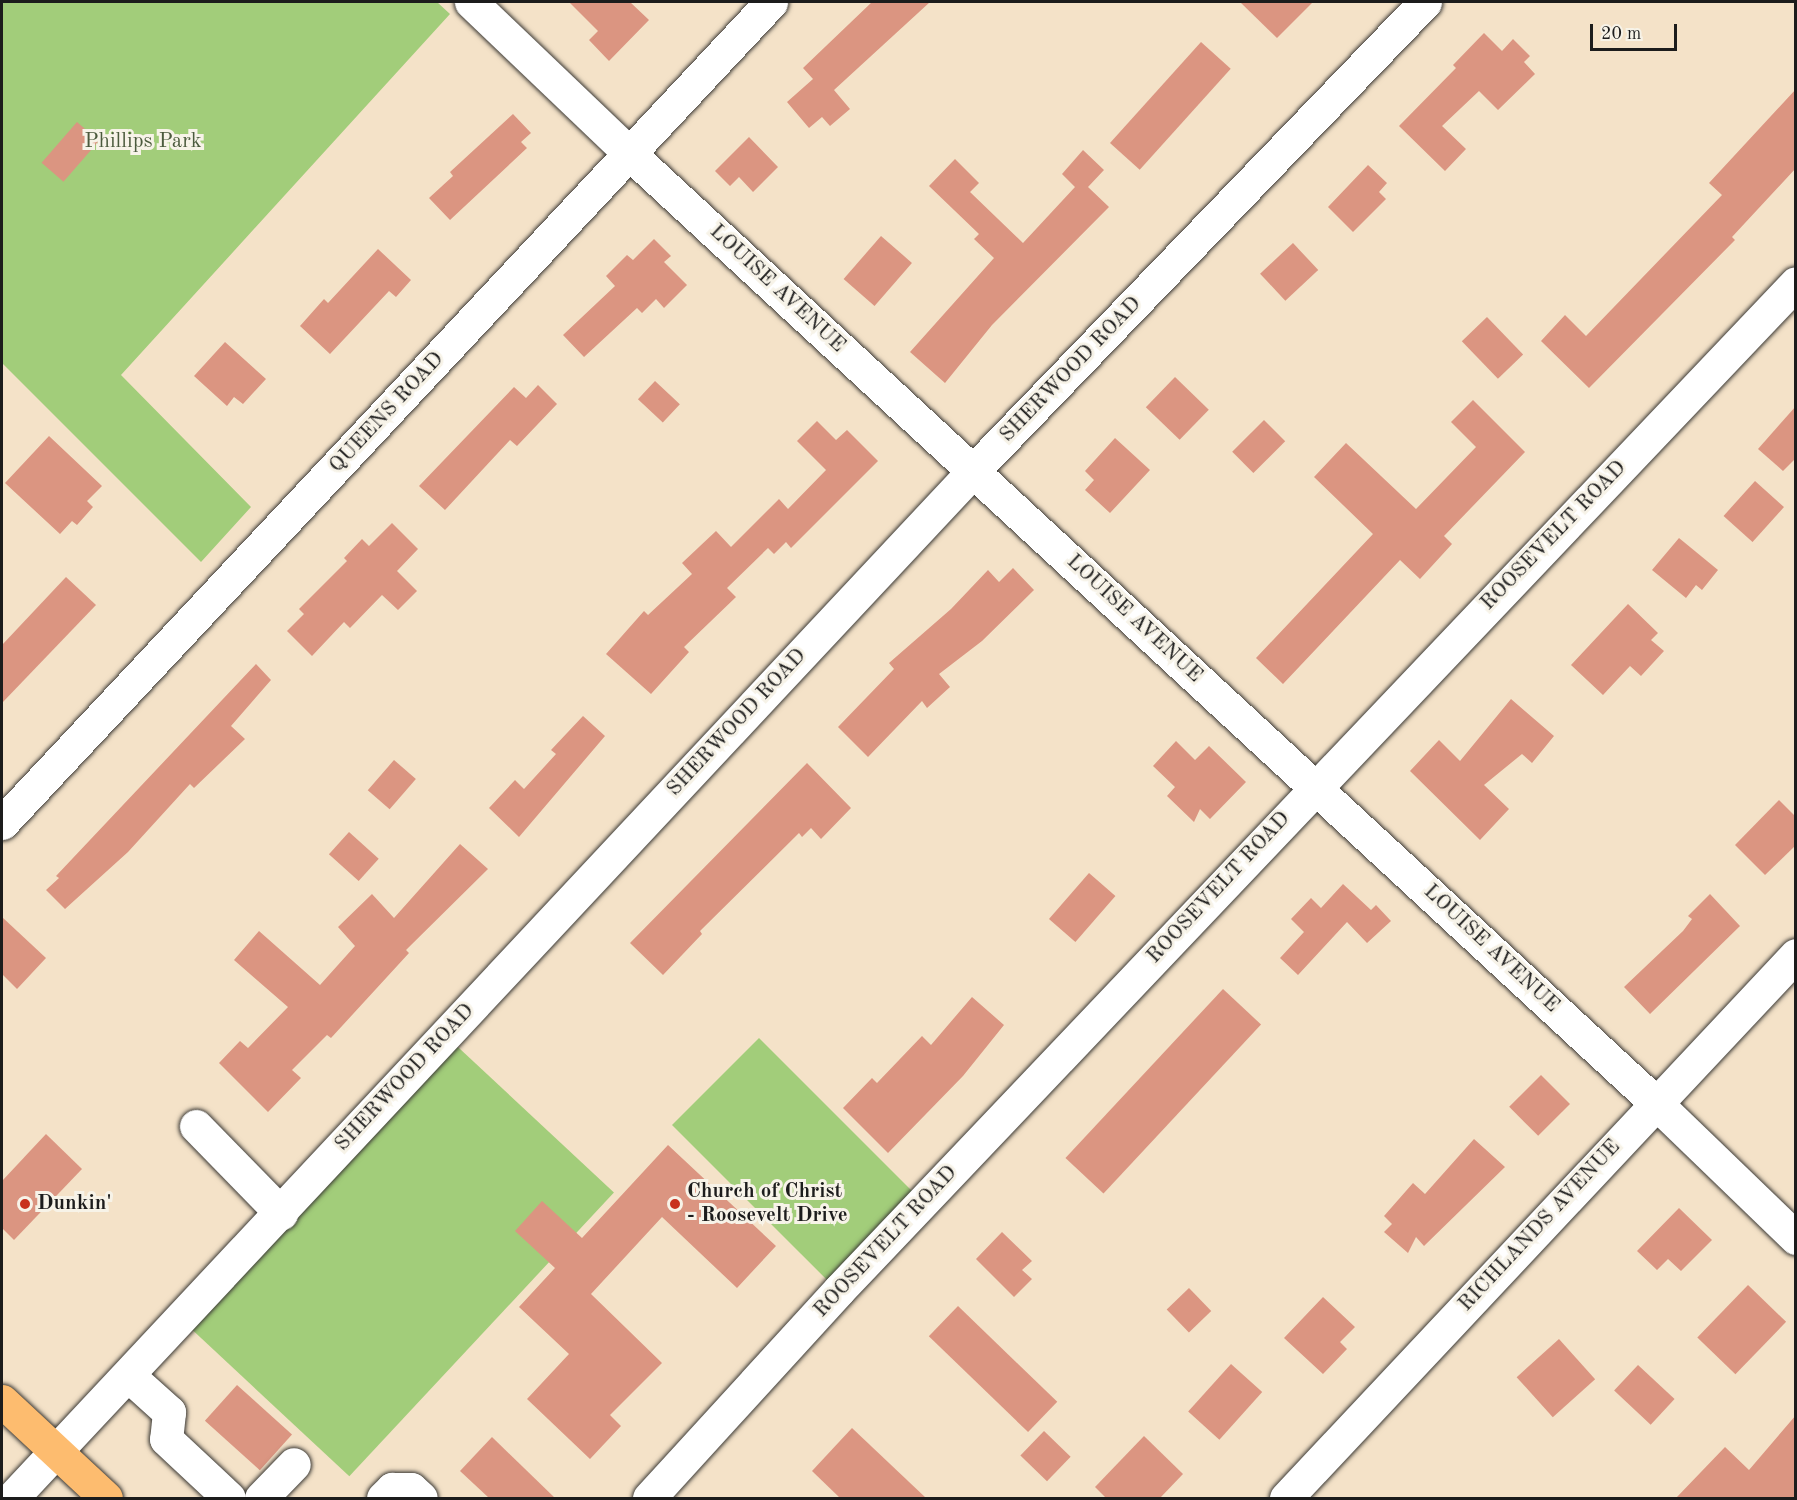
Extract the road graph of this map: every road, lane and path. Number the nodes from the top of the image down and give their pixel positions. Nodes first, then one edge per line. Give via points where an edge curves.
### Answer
1 (471, 2) edge
2 (771, 2) edge
3 (1425, 2) edge
4 (630, 154) junction
5 (1796, 283) edge
6 (974, 470) junction
7 (1315, 786) junction
8 (2, 823) edge
9 (1796, 955) edge
10 (1655, 1102) junction
11 (196, 1125) dead end
12 (281, 1213) junction
13 (1796, 1238) edge
14 (129, 1376) junction
15 (2, 1401) edge
16 (57, 1453) junction
17 (294, 1464) dead end
18 (12, 1498) edge
19 (106, 1498) edge
20 (229, 1498) edge
21 (261, 1498) edge
22 (383, 1498) edge
23 (421, 1498) edge
24 (649, 1498) edge
25 (1286, 1498) edge

1 - 4 street, LOUISE AVENUE
2 - 4 street, QUEENS ROAD
3 - 6 street, SHERWOOD ROAD
4 - 6 street, LOUISE AVENUE
4 - 8 street, QUEENS ROAD
5 - 7 street, ROOSEVELT ROAD
6 - 7 street, LOUISE AVENUE
6 - 12 street, SHERWOOD ROAD
7 - 10 street, LOUISE AVENUE
7 - 24 street, ROOSEVELT ROAD via 839,1290
9 - 10 street, RICHLANDS AVENUE
10 - 13 street, LOUISE AVENUE
10 - 25 street, RICHLANDS AVENUE
11 - 12 street
12 - 14 street, SHERWOOD ROAD
14 - 16 street, SHERWOOD ROAD
14 - 20 street via 169,1412 166,1439
15 - 16 main road
16 - 18 street, SHERWOOD ROAD
16 - 19 main road
17 - 21 street
22 - 23 street via 392,1489 411,1489

